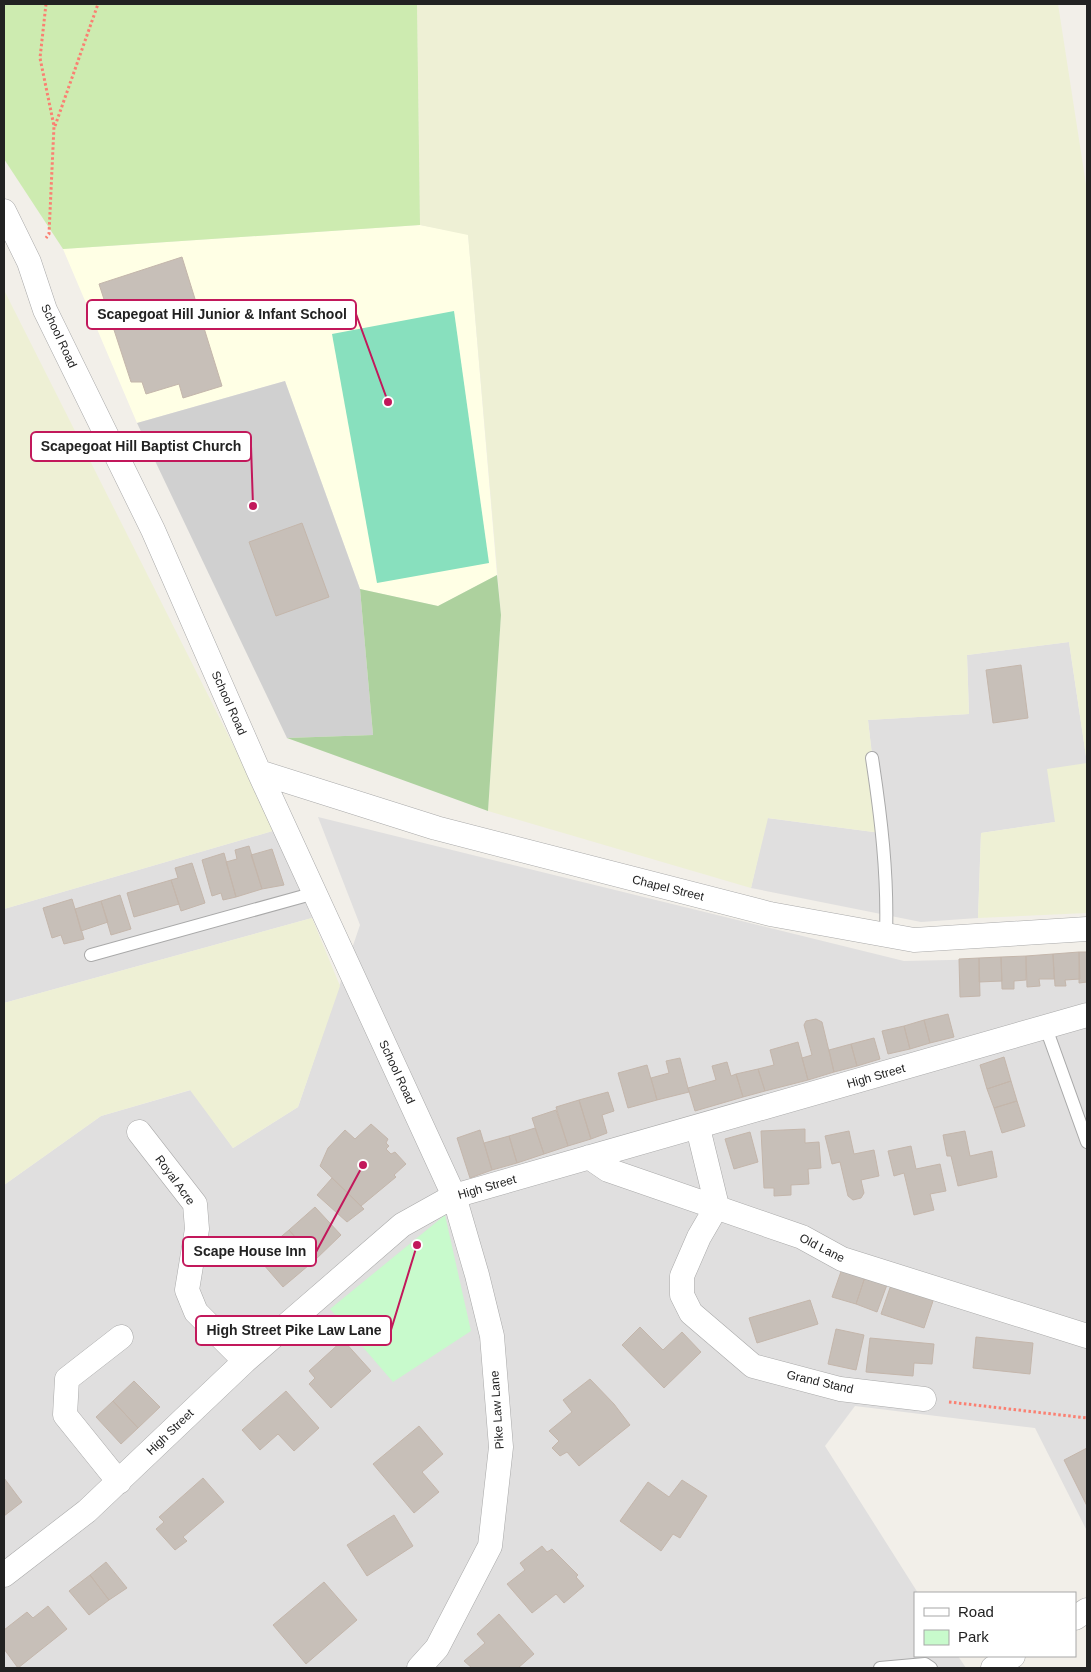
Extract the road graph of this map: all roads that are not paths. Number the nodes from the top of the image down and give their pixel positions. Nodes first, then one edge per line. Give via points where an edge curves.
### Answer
1 (4, 211) edge
2 (872, 758) dead end
3 (260, 772) junction
4 (315, 893) junction
5 (1087, 929) edge
6 (886, 935) junction
7 (91, 955) dead end
8 (1087, 1015) edge
9 (1046, 1028) junction
10 (698, 1128) junction
11 (139, 1132) dead end
12 (1087, 1142) edge
13 (590, 1157) junction
14 (454, 1196) junction
15 (717, 1206) junction
16 (1087, 1336) edge
17 (121, 1337) dead end
18 (245, 1361) junction
19 (924, 1398) road end
20 (119, 1482) junction
21 (4, 1575) edge
22 (1087, 1610) edge
23 (1076, 1617) edge
24 (1011, 1657) edge
25 (419, 1668) edge
26 (880, 1668) edge
27 (931, 1668) edge
28 (993, 1668) edge

1 - 3 street, School Road via 29,262 45,310 153,530
2 - 6 lane via 881,817
3 - 4 street, School Road
3 - 6 street, Chapel Street via 436,828 770,914
4 - 7 lane
4 - 14 street, School Road
5 - 6 street, Chapel Street via 914,940
8 - 9 street, High Street
9 - 10 street, High Street
9 - 12 lane
10 - 13 street, High Street
10 - 15 street
11 - 18 street, Royal Acre via 195,1204 197,1229 187,1290 196,1312
13 - 14 street, High Street
13 - 15 street, Old Lane via 608,1170
14 - 18 street, High Street via 402,1225
14 - 25 street, Pike Law Lane via 492,1336 501,1447 490,1546 437,1648
15 - 16 street, Old Lane via 802,1237 842,1259
15 - 19 street, Grand Stand via 698,1237 682,1276 682,1294 690,1312 753,1366 840,1389
17 - 20 street via 67,1379 65,1415
18 - 20 street, High Street
20 - 21 street, High Street
22 - 23 street
24 - 28 street
26 - 27 lane via 925,1664

